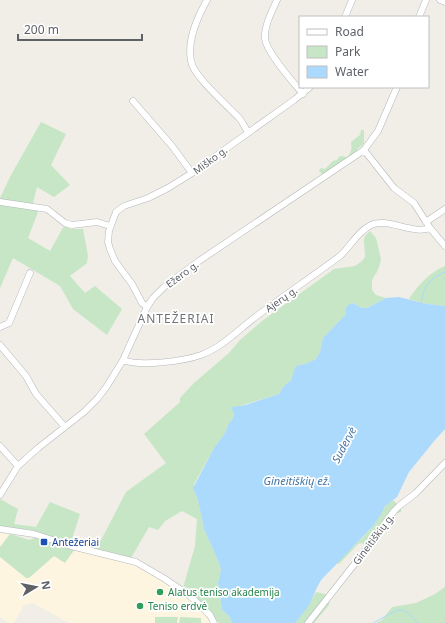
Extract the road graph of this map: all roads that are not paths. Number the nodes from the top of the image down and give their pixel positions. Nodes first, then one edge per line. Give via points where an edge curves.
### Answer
1 (207, 0) edge
2 (277, 0) edge
3 (352, 0) edge
4 (426, 0) edge
5 (440, 0) edge
6 (445, 2) edge
7 (345, 16) edge
8 (419, 16) edge
9 (309, 88) edge
10 (398, 88) edge
11 (303, 94) junction
12 (133, 101) dead end
13 (248, 132) junction
14 (364, 150) junction
15 (192, 173) junction
16 (0, 202) edge
17 (445, 209) edge
18 (426, 222) junction
19 (110, 226) junction
20 (430, 228) junction
21 (445, 246) edge
22 (30, 273) dead end
23 (148, 307) junction
24 (0, 327) edge
25 (0, 345) edge
26 (123, 360) junction
27 (65, 427) junction
28 (0, 446) edge
29 (445, 462) edge
30 (18, 466) junction
31 (0, 495) edge
32 (0, 529) edge
33 (214, 623) edge
34 (308, 623) edge

1 - 13 street via 192,39 191,62 200,77
2 - 11 street via 267,26 265,40 280,66
3 - 7 street
4 - 8 street
5 - 6 street
9 - 11 street, Miško g.
10 - 14 street, Ežero g. via 378,131
11 - 13 street, Miško g.
12 - 15 street
13 - 15 street, Miško g.
14 - 18 street via 394,188 414,203
14 - 23 street, Ežero g. via 176,277 153,298
15 - 19 street, Miško g. via 148,198 119,209
16 - 19 street via 47,209 72,226 97,222
17 - 18 street
18 - 20 street
19 - 23 street, Miško g. via 108,242 112,255 142,303
20 - 21 street
20 - 26 street, Ajerų g. via 404,228 381,222 372,224 357,236 340,256 223,343 201,355 154,363
22 - 24 street via 12,319 7,325
23 - 26 street, Ežero g.
25 - 27 street via 26,376 36,394
26 - 27 street, Ežero g. via 98,398
27 - 30 street, Ežero g.
28 - 30 street
29 - 34 street, Gineitiškių g. via 416,493 394,511
30 - 31 street, Ežero g.
32 - 33 street via 34,534 136,562 190,596 210,615

